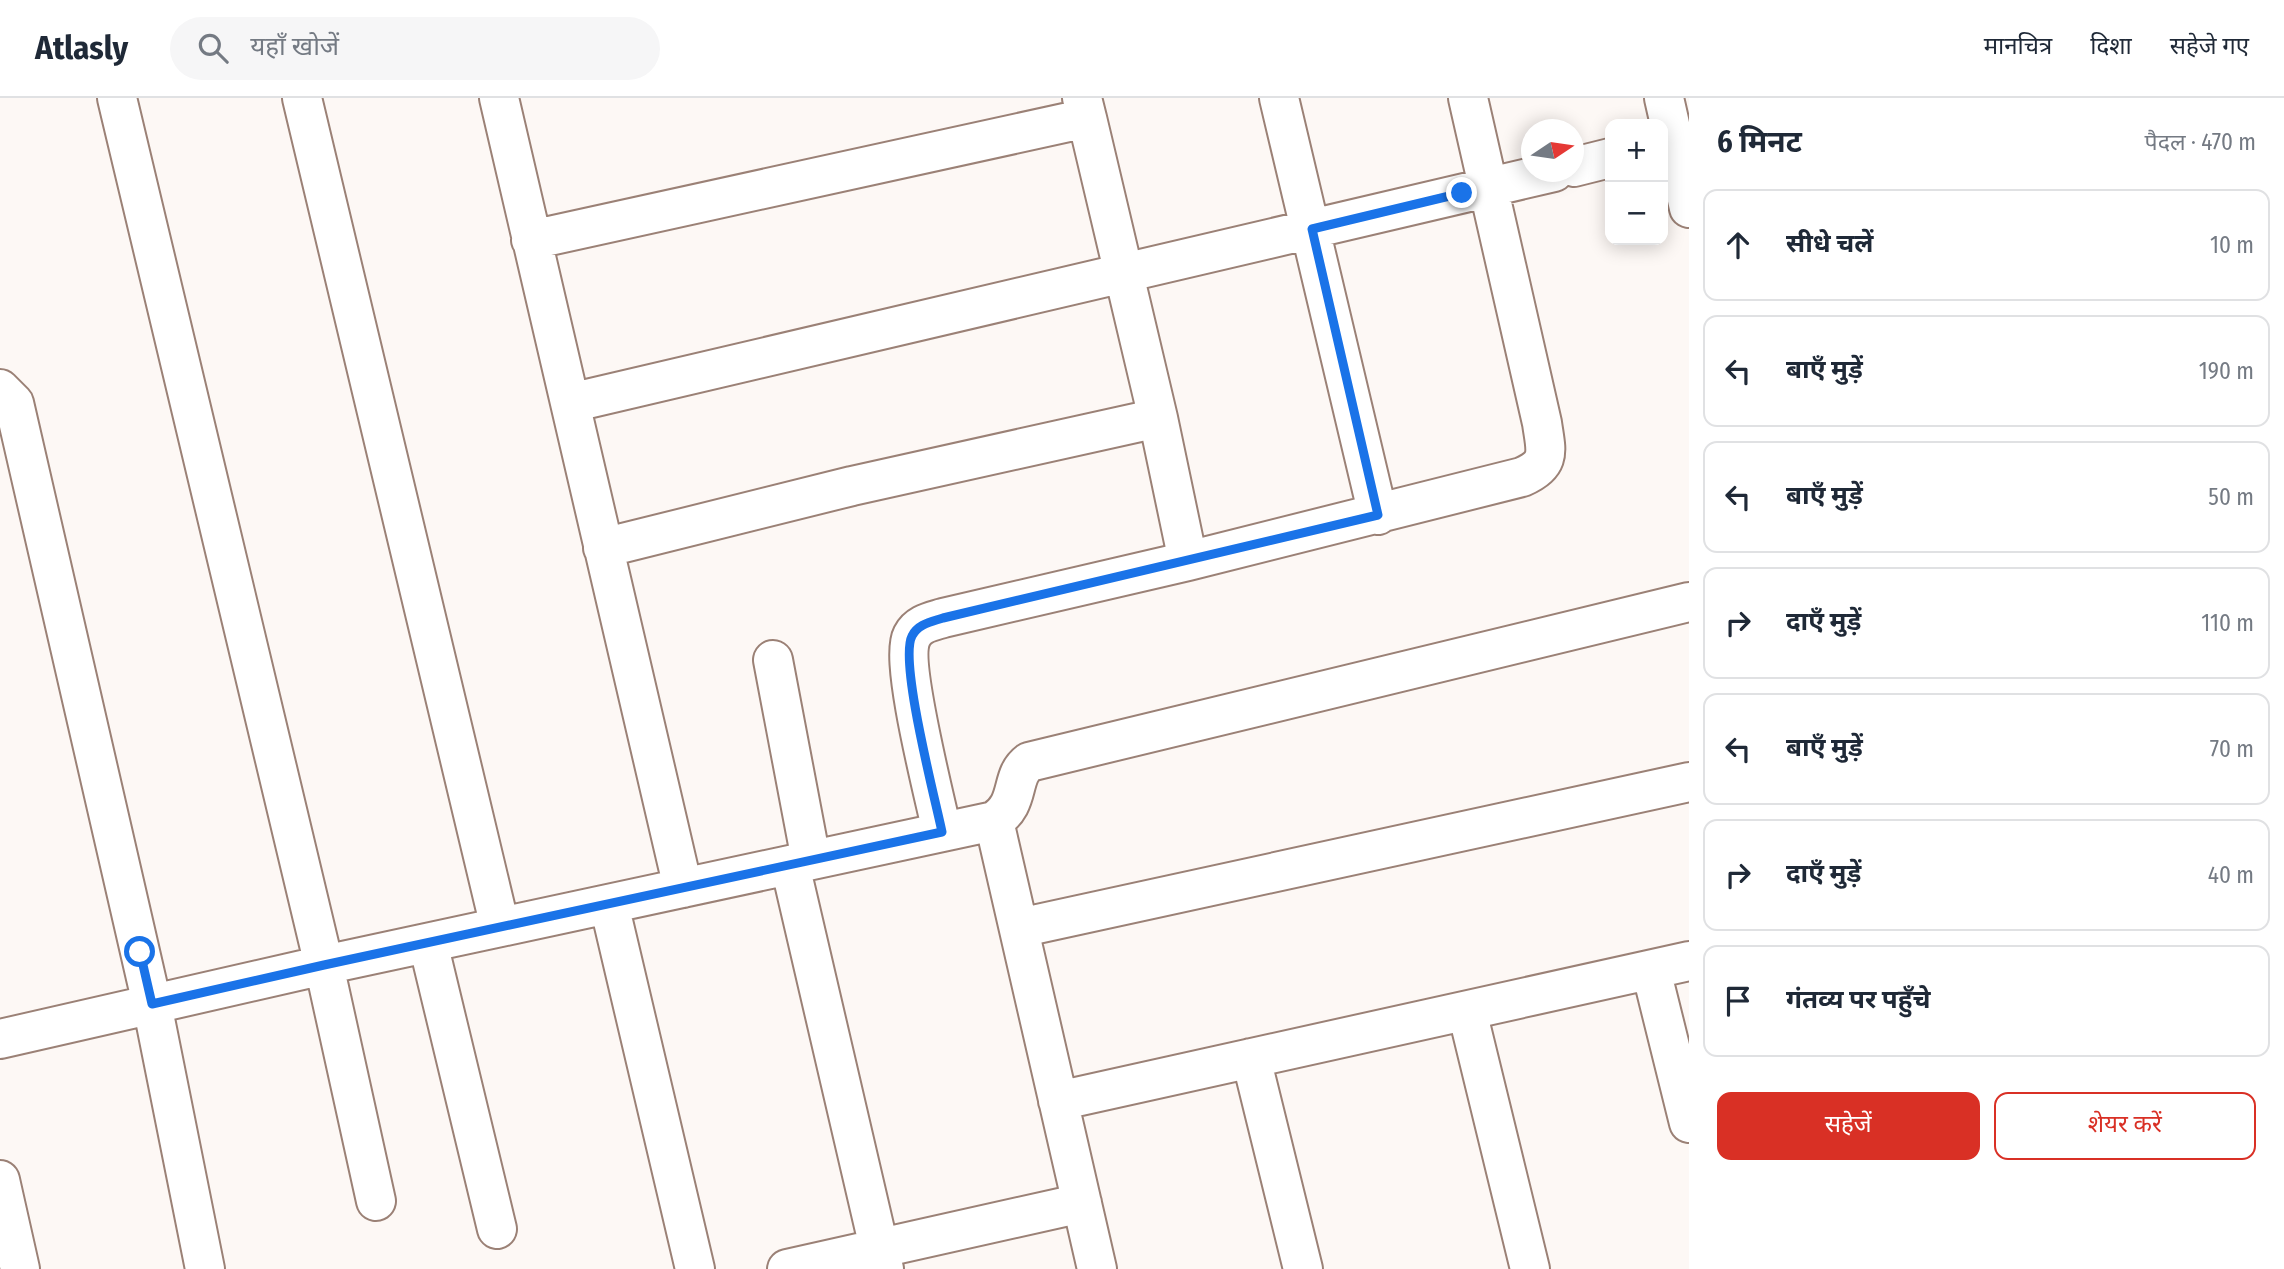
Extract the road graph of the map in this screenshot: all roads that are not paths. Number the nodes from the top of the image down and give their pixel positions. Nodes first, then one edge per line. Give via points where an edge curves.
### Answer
1 (117, 98) edge
2 (302, 98) edge
3 (499, 98) edge
4 (1279, 98) edge
5 (1468, 98) edge
6 (1664, 98) edge
7 (1085, 108) edge
8 (1675, 143) edge
9 (1605, 159) edge
10 (1584, 164) edge
11 (1521, 179) edge
12 (1487, 187) junction
13 (1689, 208) edge
14 (1312, 229) junction
15 (531, 240) junction
16 (1123, 273) junction
17 (0, 389) edge
18 (570, 403) junction
19 (1158, 418) junction
20 (1378, 515) junction
21 (603, 548) junction
22 (1188, 561) junction
23 (1689, 602) edge
24 (773, 660) dead end
25 (1689, 782) edge
26 (994, 821) junction
27 (942, 832) junction
28 (800, 863) junction
29 (683, 888) junction
30 (609, 904) junction
31 (500, 927) junction
32 (1019, 928) junction
33 (428, 943) junction
34 (1689, 961) edge
35 (324, 965) junction
36 (1651, 970) junction
37 (152, 1004) junction
38 (1467, 1011) junction
39 (0, 1038) edge
40 (1251, 1058) junction
41 (1058, 1101) junction
42 (1689, 1123) edge
43 (0, 1180) edge
44 (376, 1202) dead end
45 (1082, 1203) junction
46 (498, 1230) dead end
47 (11, 1249) edge
48 (882, 1259) edge
49 (205, 1269) edge
50 (695, 1269) edge
51 (787, 1269) edge
52 (1097, 1269) edge
53 (1303, 1269) edge
54 (1530, 1269) edge

1 - 35 street
2 - 31 street
3 - 15 street
4 - 14 street
5 - 12 street
6 - 8 street
7 - 15 street
7 - 16 street
8 - 13 street
9 - 10 street
11 - 12 street
12 - 14 street
12 - 20 street via 1542,423 1545,460 1522,477
14 - 16 street
14 - 20 street
15 - 18 street
16 - 18 street
16 - 19 street
17 - 37 street via 14,403
18 - 21 street
19 - 21 street via 852,486
19 - 22 street
20 - 22 street
21 - 29 street
22 - 27 street via 919,626 910,638 909,675
23 - 26 street via 1029,762 1020,771 1012,803
24 - 28 street
25 - 32 street
26 - 27 street
26 - 32 street
27 - 28 street
28 - 29 street
28 - 48 street
29 - 30 street
30 - 31 street
30 - 50 street
31 - 33 street
32 - 41 street
33 - 35 street
33 - 46 street
34 - 36 street
35 - 37 street
35 - 44 street
36 - 38 street
36 - 42 street
37 - 39 street
37 - 49 street
38 - 40 street
38 - 54 street
40 - 41 street
40 - 53 street
41 - 45 street
43 - 47 street
45 - 48 street
45 - 52 street
48 - 51 street

